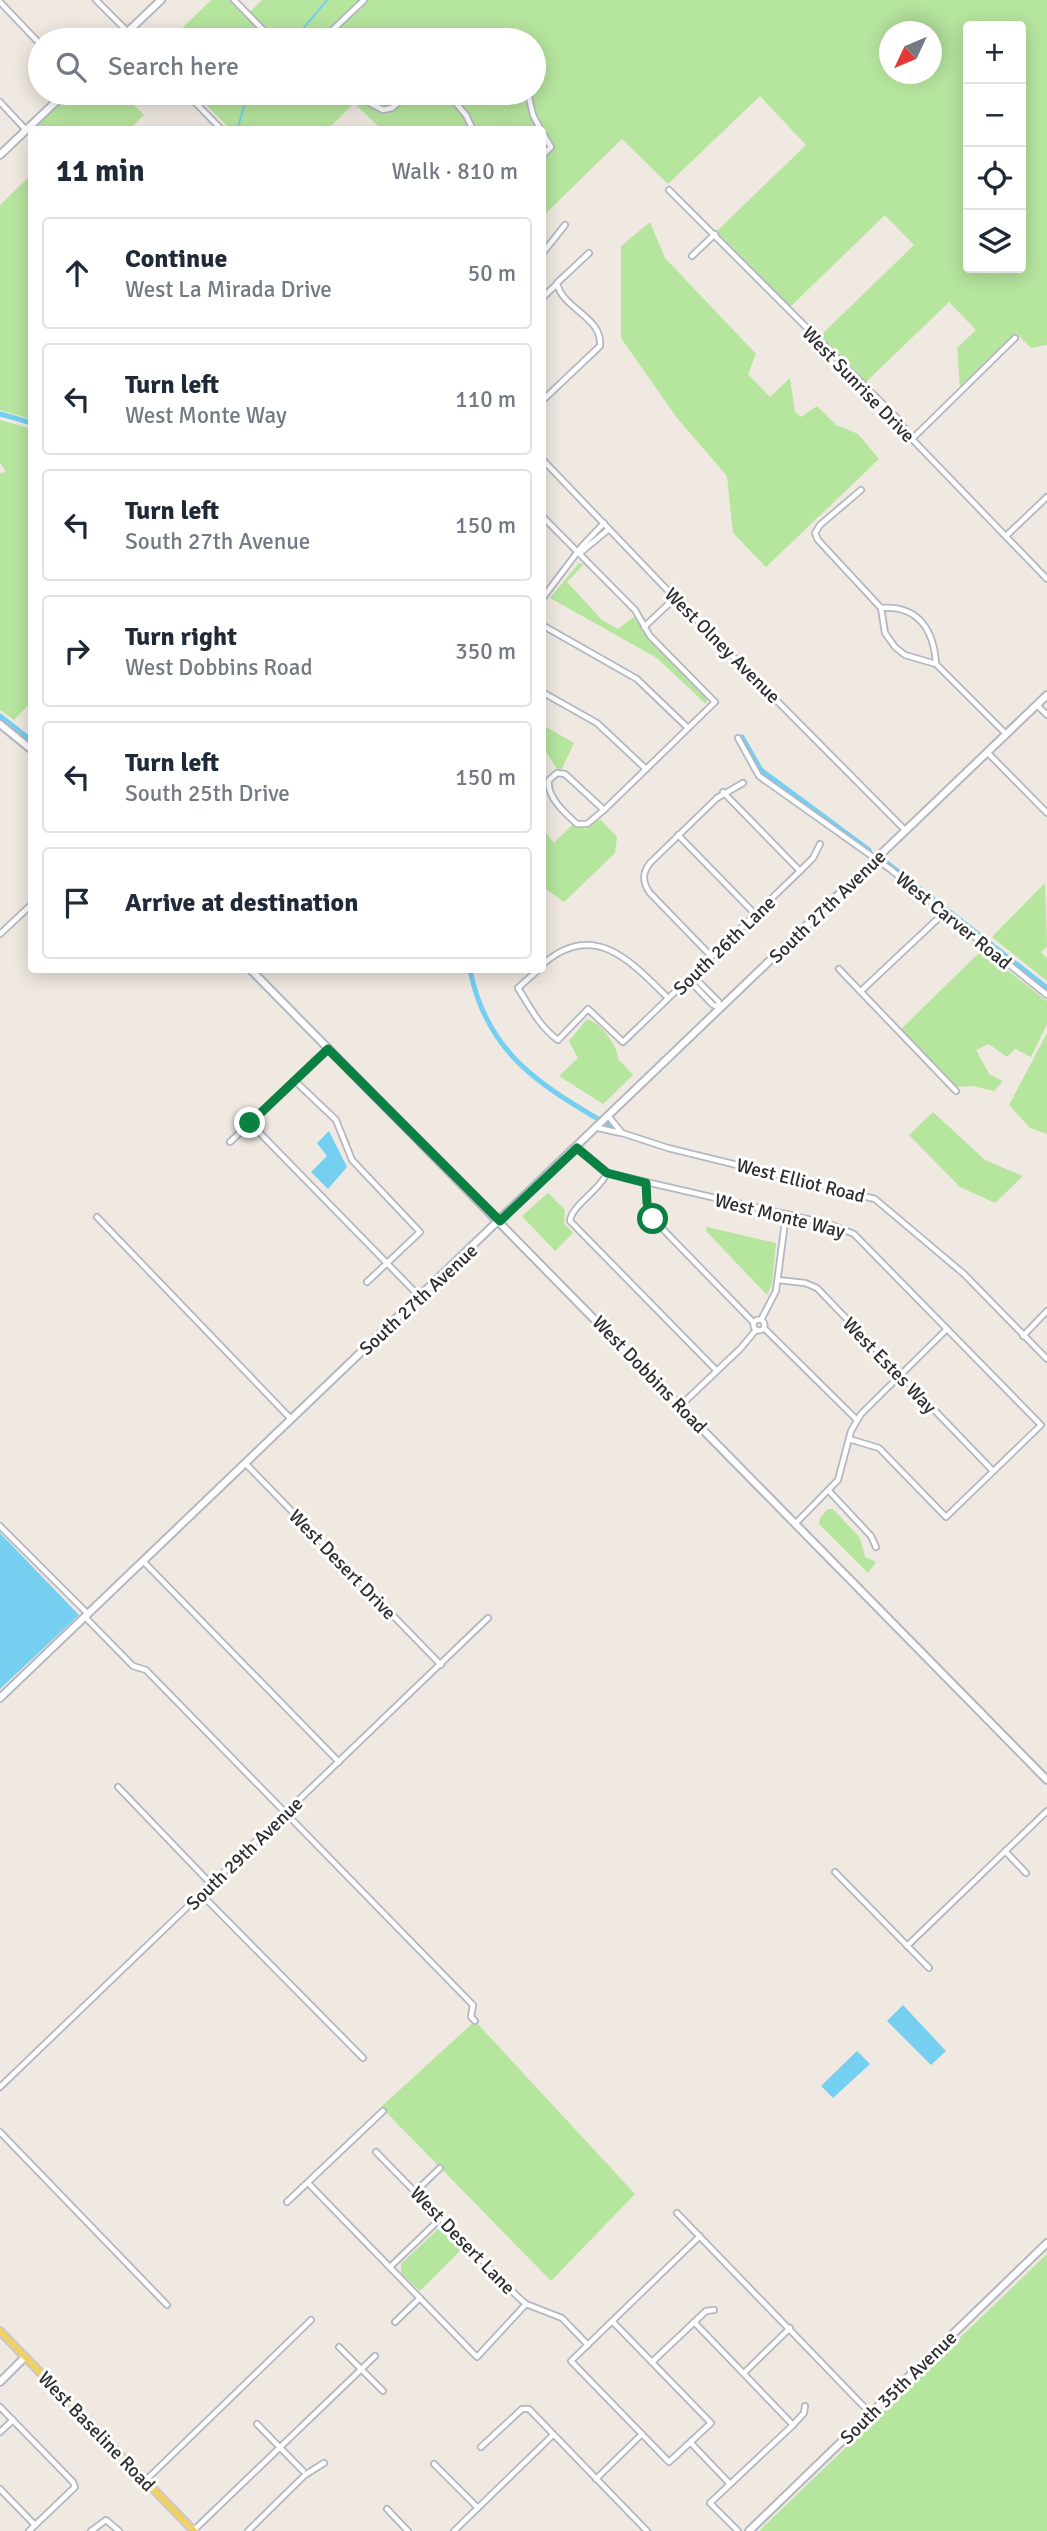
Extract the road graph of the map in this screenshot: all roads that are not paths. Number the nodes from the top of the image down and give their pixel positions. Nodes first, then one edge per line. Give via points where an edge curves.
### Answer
1 (96, 0) edge
2 (161, 0) edge
3 (234, 0) edge
4 (364, 0) edge
5 (0, 2) edge
6 (124, 28) edge
7 (132, 28) edge
8 (261, 28) edge
9 (335, 28) edge
10 (28, 31) edge
11 (0, 102) edge
12 (52, 105) edge
13 (198, 105) edge
14 (374, 105) edge
15 (395, 105) edge
16 (457, 105) edge
17 (531, 105) edge
18 (30, 126) edge
19 (218, 126) edge
20 (471, 126) edge
21 (539, 126) edge
22 (26, 130) joint
23 (0, 155) edge
24 (669, 190) dead end
25 (565, 225) dead end
26 (715, 234) junction
27 (546, 249) edge
28 (589, 253) dead end
29 (692, 256) dead end
30 (557, 283) junction
31 (546, 294) edge
32 (1015, 338) dead end
33 (546, 397) edge
34 (912, 439) junction
35 (546, 463) edge
36 (860, 490) dead end
37 (1047, 497) edge
38 (546, 520) edge
39 (604, 523) junction
40 (609, 529) junction
41 (1006, 536) junction
42 (589, 538) junction
43 (594, 543) junction
44 (579, 554) junction
45 (1047, 579) edge
46 (546, 594) edge
47 (675, 598) junction
48 (881, 608) junction
49 (546, 627) edge
50 (645, 627) junction
51 (936, 664) junction
52 (546, 694) edge
53 (1047, 695) edge
54 (1037, 705) junction
55 (1047, 715) edge
56 (0, 724) edge
57 (688, 729) junction
58 (1006, 734) junction
59 (738, 737) dead end
60 (28, 747) edge
61 (987, 752) junction
62 (646, 769) junction
63 (743, 783) dead end
64 (723, 792) junction
65 (604, 810) junction
66 (1047, 813) edge
67 (905, 831) junction
68 (678, 835) junction
69 (820, 844) dead end
70 (876, 859) junction
71 (800, 872) junction
72 (28, 908) edge
73 (945, 912) junction
74 (755, 914) junction
75 (0, 934) edge
76 (711, 956) junction
77 (546, 962) edge
78 (839, 968) dead end
79 (254, 973) edge
80 (535, 973) edge
81 (690, 977) junction
82 (861, 991) junction
83 (1047, 995) edge
84 (668, 998) junction
85 (721, 1009) junction
86 (328, 1049) junction
87 (295, 1081) junction
88 (957, 1091) dead end
89 (604, 1122) junction
90 (250, 1123) junction
91 (622, 1133) junction
92 (230, 1142) dead end
93 (577, 1148) junction
94 (607, 1173) junction
95 (646, 1183) junction
96 (786, 1214) junction
97 (97, 1217) dead end
98 (500, 1221) junction
99 (388, 1263) junction
100 (778, 1280) junction
101 (367, 1282) dead end
102 (419, 1297) junction
103 (1047, 1311) edge
104 (761, 1320) junction
105 (754, 1323) junction
106 (764, 1328) junction
107 (947, 1329) junction
108 (756, 1330) junction
109 (1023, 1336) junction
110 (1047, 1359) edge
111 (717, 1371) junction
112 (899, 1375) junction
113 (680, 1406) junction
114 (291, 1419) junction
115 (857, 1420) junction
116 (849, 1439) junction
117 (245, 1463) junction
118 (993, 1471) junction
119 (829, 1491) junction
120 (796, 1523) junction
121 (0, 1526) edge
122 (876, 1547) dead end
123 (143, 1561) junction
124 (87, 1616) junction
125 (488, 1618) dead end
126 (440, 1665) junction
127 (0, 1698) edge
128 (339, 1762) junction
129 (1047, 1780) edge
130 (118, 1787) dead end
131 (1047, 1811) edge
132 (284, 1814) junction
133 (1005, 1851) junction
134 (835, 1872) dead end
135 (1026, 1873) dead end
136 (211, 1884) junction
137 (201, 1894) junction
138 (907, 1946) junction
139 (929, 1968) dead end
140 (475, 2021) dead end
141 (363, 2058) dead end
142 (0, 2087) edge
143 (383, 2111) dead end
144 (0, 2132) edge
145 (376, 2152) dead end
146 (440, 2168) dead end
147 (308, 2183) junction
148 (415, 2192) junction
149 (287, 2202) dead end
150 (677, 2213) dead end
151 (441, 2218) junction
152 (700, 2236) junction
153 (1047, 2243) edge
154 (390, 2267) junction
155 (420, 2298) junction
156 (526, 2304) junction
157 (167, 2305) dead end
158 (714, 2310) dead end
159 (311, 2320) dead end
160 (612, 2321) junction
161 (395, 2322) dead end
162 (694, 2322) junction
163 (790, 2328) junction
164 (0, 2331) edge
165 (588, 2345) junction
166 (338, 2347) dead end
167 (375, 2356) dead end
168 (25, 2357) junction
169 (652, 2362) junction
170 (361, 2369) junction
171 (744, 2373) junction
172 (0, 2382) edge
173 (383, 2392) dead end
174 (804, 2406) dead end
175 (0, 2407) edge
176 (870, 2413) junction
177 (13, 2420) junction
178 (257, 2424) dead end
179 (793, 2425) junction
180 (0, 2432) edge
181 (642, 2434) junction
182 (553, 2435) junction
183 (691, 2443) junction
184 (481, 2446) dead end
185 (280, 2447) junction
186 (324, 2463) dead end
187 (434, 2464) dead end
188 (303, 2471) dead end
189 (596, 2479) junction
190 (145, 2480) junction
191 (730, 2484) junction
192 (0, 2488) edge
193 (478, 2508) junction
194 (387, 2509) dead end
195 (35, 2525) junction
196 (29, 2531) edge
197 (91, 2531) edge
198 (119, 2531) edge
199 (193, 2531) edge
200 (248, 2531) edge
201 (408, 2531) edge
202 (454, 2531) edge
203 (647, 2531) edge
204 (738, 2531) edge
205 (749, 2531) edge

1 - 6 street
2 - 7 street
3 - 8 street
4 - 9 street
5 - 10 street
11 - 22 street
12 - 18 street
13 - 19 street
14 - 15 street via 383,110
16 - 20 street
17 - 21 street
22 - 23 street
24 - 26 street, West Sunrise Drive
25 - 27 street
26 - 29 street
26 - 34 street, West Sunrise Drive via 897,418
28 - 30 street
30 - 31 street
30 - 33 street via 562,295 596,327 600,346
32 - 34 street
34 - 41 street, West Sunrise Drive
35 - 39 street, West Olney Avenue
36 - 48 street via 815,533
37 - 41 street
38 - 44 street
39 - 40 street, West Olney Avenue
39 - 42 street
40 - 43 street
40 - 47 street, West Olney Avenue
41 - 45 street, West Sunrise Drive
42 - 43 street
42 - 44 street
43 - 44 street
44 - 46 street
44 - 50 street via 635,610
47 - 50 street
47 - 67 street, West Olney Avenue
48 - 51 street via 885,633 895,647 905,655
48 - 51 street via 904,609 928,627
49 - 57 street via 637,679
50 - 57 street via 715,702
51 - 58 street
52 - 62 street via 597,723
53 - 54 street, South 27th Avenue
54 - 55 street
54 - 58 street, South 27th Avenue
56 - 60 street
57 - 62 street
58 - 61 street, South 27th Avenue
59 - 70 street, West Carver Road via 759,776
61 - 66 street
61 - 67 street, South 27th Avenue
62 - 65 street
63 - 64 street
64 - 68 street
64 - 71 street
65 - 65 street via 565,774 551,777 550,793 575,822 583,825
67 - 70 street, South 27th Avenue
68 - 74 street
68 - 76 street via 650,863 643,878 650,892
69 - 71 street, South 26th Lane
70 - 73 street, West Carver Road
70 - 85 street, South 27th Avenue
71 - 74 street, South 26th Lane
72 - 75 street
73 - 82 street
73 - 83 street, West Carver Road
74 - 76 street, South 26th Lane
76 - 81 street, South 26th Lane
77 - 84 street via 563,951 588,945 621,954
78 - 82 street
79 - 86 street, West Dobbins Road
80 - 84 street, South 26th Lane via 518,988 535,1017 558,1040 588,1009 622,1042
81 - 84 street, South 26th Lane
81 - 85 street
82 - 88 street
85 - 89 street, South 27th Avenue
86 - 87 street
86 - 98 street, West Dobbins Road
87 - 90 street
87 - 99 street via 336,1120 352,1160 420,1231
89 - 91 street
89 - 91 street, West Elliot Road
89 - 93 street, South 27th Avenue
90 - 92 street
90 - 99 street
91 - 109 street, West Elliot Road via 875,1199 942,1254
93 - 94 street, West Monte Way
93 - 98 street, South 27th Avenue
94 - 95 street, West Monte Way
94 - 111 street via 569,1218
95 - 96 street, West Monte Way
95 - 105 street via 653,1219
96 - 100 street
96 - 107 street, West Monte Way via 854,1234
97 - 114 street
98 - 102 street, South 27th Avenue
98 - 113 street, West Dobbins Road
99 - 101 street
99 - 102 street
100 - 104 street
100 - 112 street, West Estes Way via 817,1289
102 - 114 street, South 27th Avenue
103 - 109 street
104 - 105 street
104 - 106 street
105 - 108 street
106 - 108 street
106 - 115 street
107 - 112 street
107 - 118 street, West Monte Way via 1041,1425
108 - 111 street
109 - 110 street, West Elliot Road
111 - 113 street
112 - 115 street
112 - 118 street, West Estes Way
113 - 120 street, West Dobbins Road
114 - 117 street, South 27th Avenue
115 - 116 street
116 - 118 street via 879,1448 946,1517
116 - 119 street via 842,1472
117 - 123 street, South 27th Avenue
117 - 126 street, West Desert Drive
119 - 120 street
119 - 122 street via 871,1535
120 - 129 street, West Dobbins Road
121 - 124 street
123 - 124 street, South 27th Avenue
123 - 128 street
124 - 127 street, South 27th Avenue
124 - 132 street via 133,1666 146,1670
125 - 126 street, South 29th Avenue
126 - 128 street, South 29th Avenue
128 - 132 street, South 29th Avenue
130 - 136 street
131 - 133 street
132 - 136 street, South 29th Avenue
132 - 140 street via 473,2005
133 - 135 street
133 - 138 street
134 - 138 street
136 - 137 street, South 29th Avenue
137 - 141 street
137 - 142 street, South 29th Avenue
138 - 139 street
143 - 147 street
144 - 157 street
145 - 148 street, West Desert Lane
146 - 148 street
147 - 149 street
147 - 154 street
148 - 151 street, West Desert Lane
150 - 152 street
151 - 154 street
151 - 156 street, West Desert Lane
152 - 160 street
152 - 163 street
153 - 176 street, South 35th Avenue
154 - 155 street
155 - 156 street via 477,2357
155 - 161 street
156 - 165 street, West Desert Lane via 562,2318
158 - 162 street via 705,2311
159 - 190 street
160 - 165 street
160 - 169 street
162 - 169 street
162 - 171 street
163 - 171 street
163 - 176 street
164 - 168 main road, West Baseline Road
165 - 181 street via 571,2361
166 - 170 street
167 - 170 street
168 - 172 street
168 - 190 main road, West Baseline Road
169 - 183 street via 711,2423
170 - 173 street
170 - 185 street
171 - 179 street
174 - 179 street via 804,2413
175 - 177 street
176 - 205 street, South 35th Avenue
177 - 180 street
177 - 195 street via 75,2487
178 - 185 street
179 - 191 street
181 - 183 street via 669,2462
181 - 189 street
182 - 184 street via 526,2408
182 - 189 street
182 - 193 street
183 - 191 street
185 - 188 street
185 - 199 street
186 - 200 street via 298,2480
187 - 193 street
189 - 203 street
190 - 199 main road, West Baseline Road
191 - 204 street via 710,2503
192 - 195 street
193 - 202 street
194 - 201 street
195 - 196 street
197 - 198 street via 106,2520

